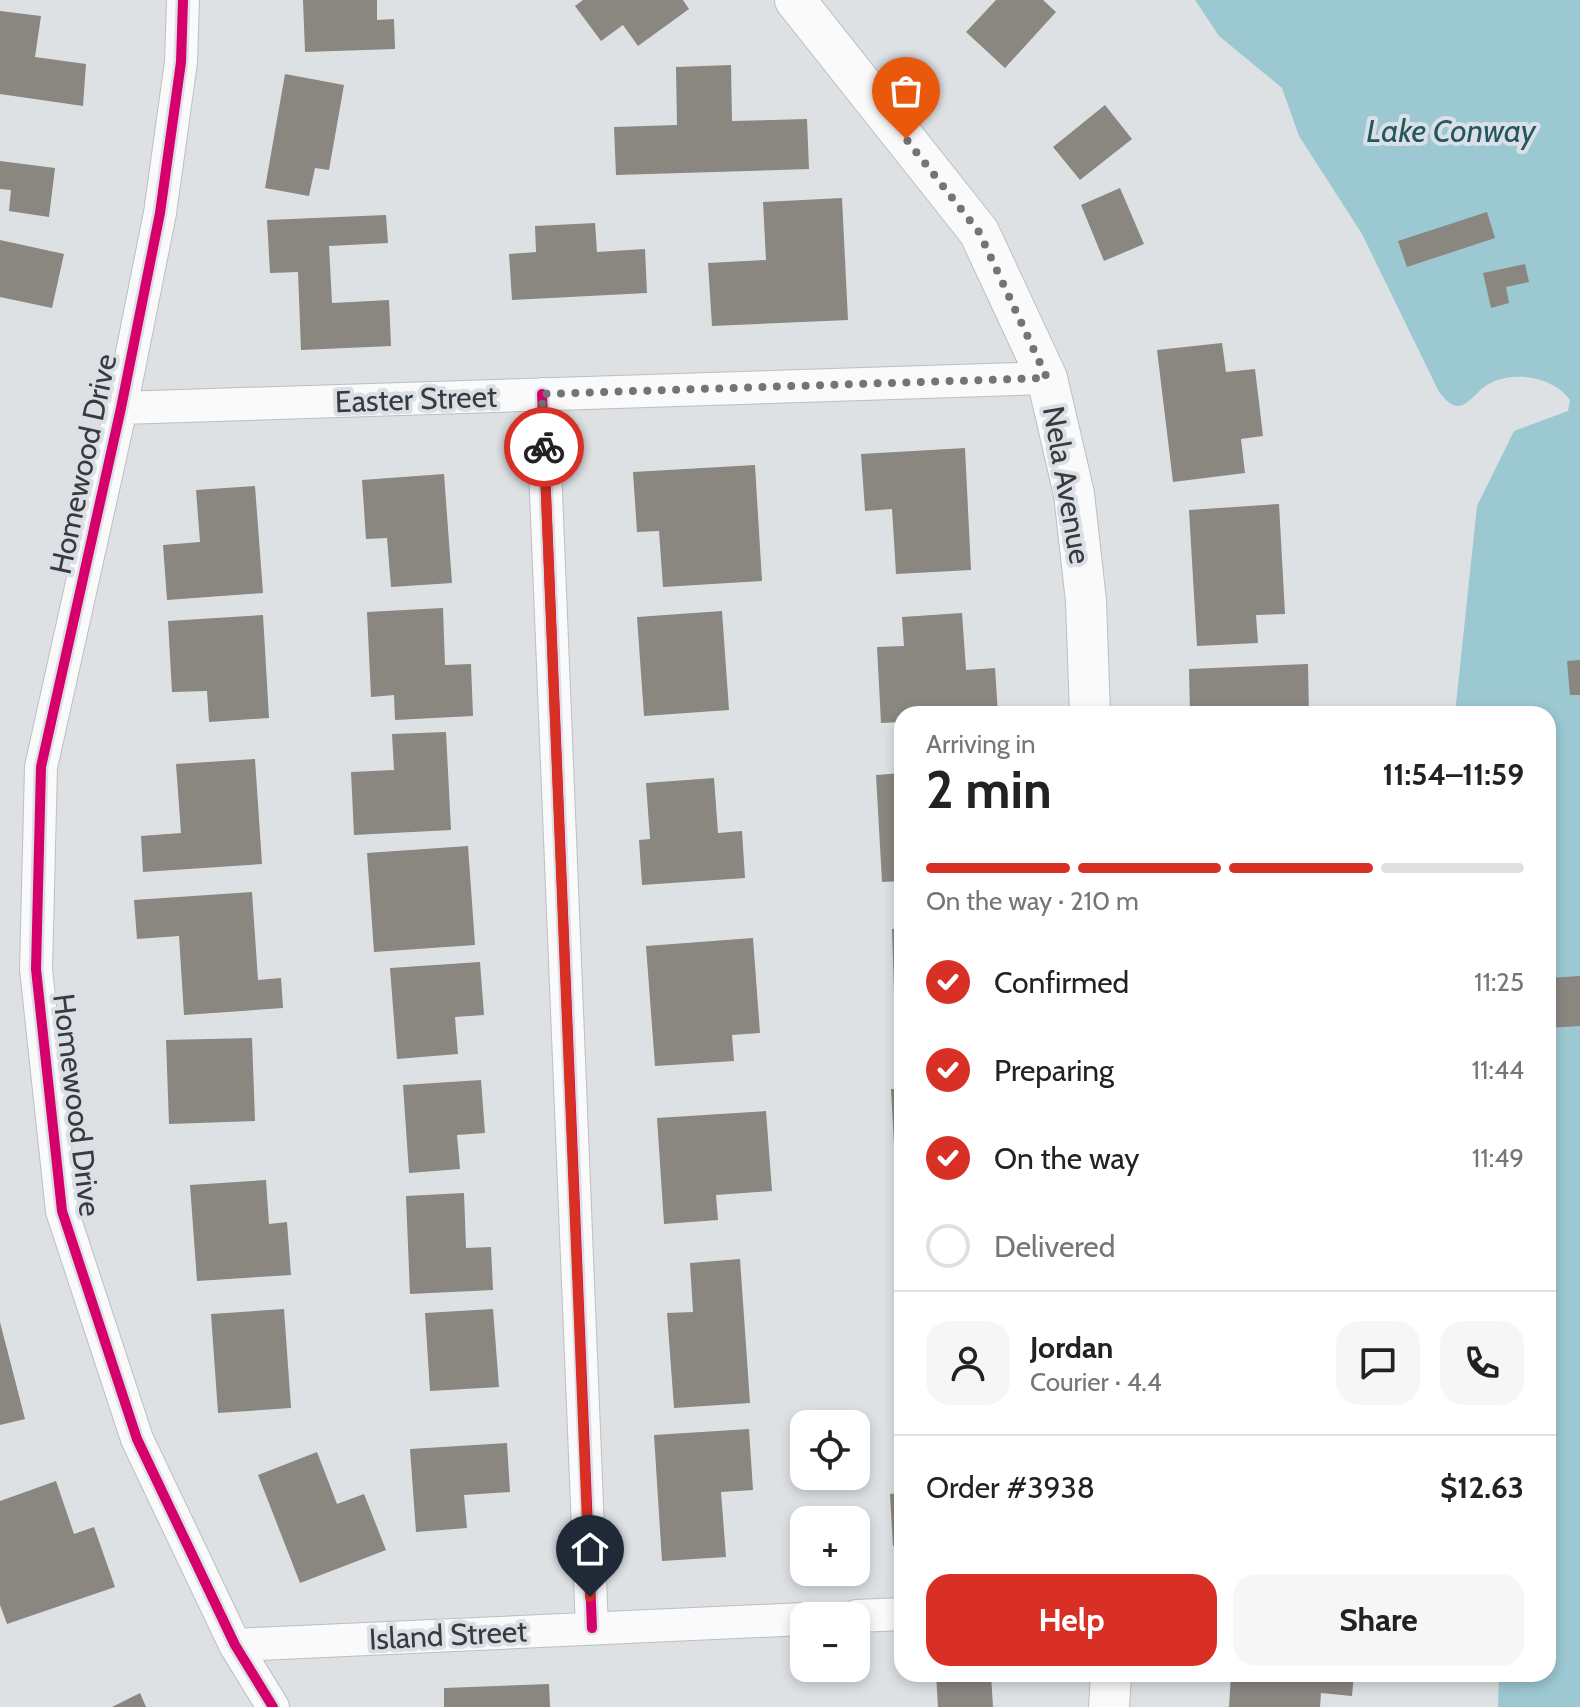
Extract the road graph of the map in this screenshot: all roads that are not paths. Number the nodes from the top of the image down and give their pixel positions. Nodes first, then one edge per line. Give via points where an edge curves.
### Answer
1 (183, 0) edge
2 (795, 0) edge
3 (1047, 378) junction
4 (542, 394) junction
5 (121, 408) junction
6 (1090, 706) edge
7 (894, 1614) edge
8 (870, 1615) edge
9 (790, 1620) edge
10 (592, 1628) junction
11 (235, 1645) junction
12 (1111, 1682) edge
13 (273, 1707) edge
14 (1109, 1707) edge

1 - 5 street, Homewood Drive via 181,62 160,213
2 - 3 street, Nela Avenue via 979,232
3 - 4 street, Easter Street
3 - 6 street, Nela Avenue via 1074,494 1086,601
4 - 5 street, Easter Street
4 - 10 street
5 - 11 street, Homewood Drive via 41,767 36,969 62,1211 137,1439
7 - 8 street
9 - 10 street, Island Street
10 - 11 street, Island Street
11 - 13 street, Homewood Drive
12 - 14 street

